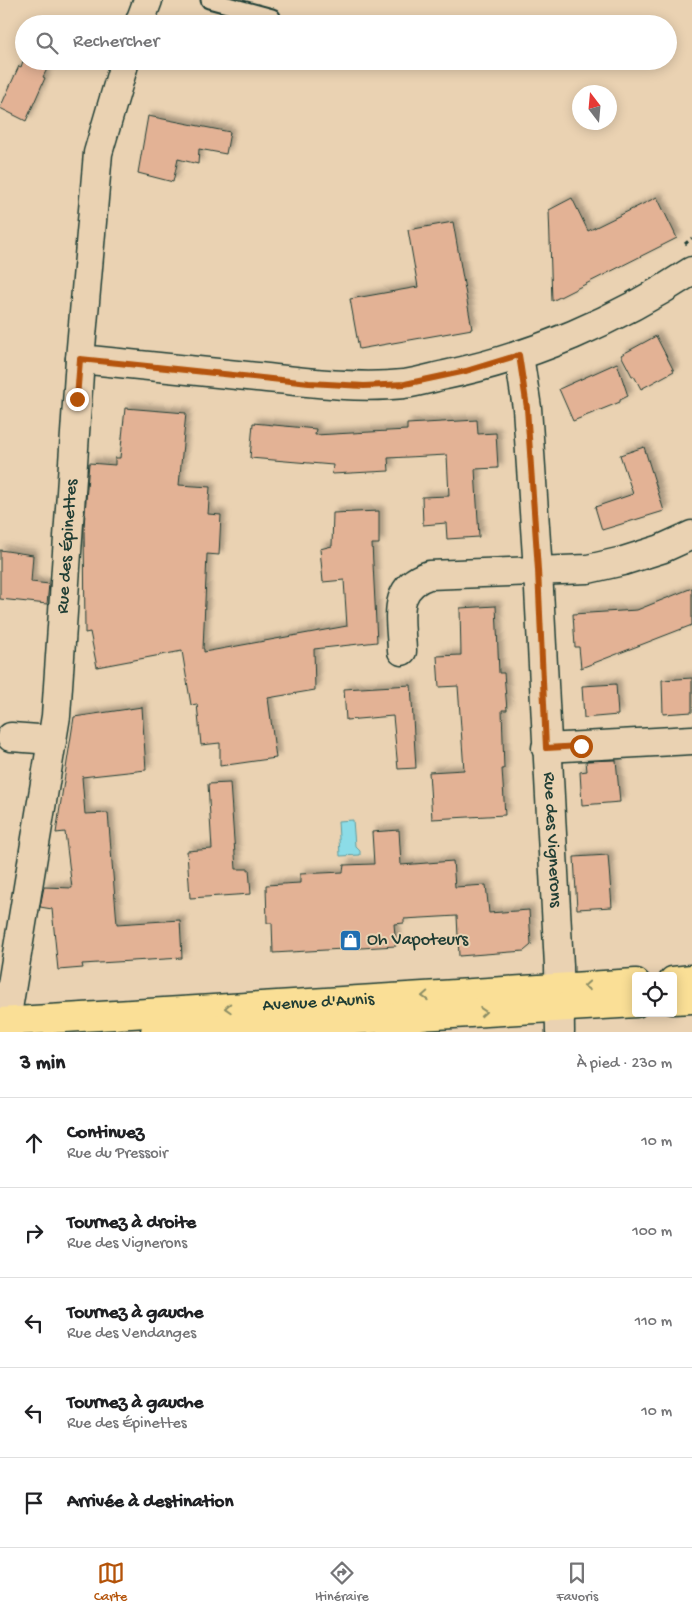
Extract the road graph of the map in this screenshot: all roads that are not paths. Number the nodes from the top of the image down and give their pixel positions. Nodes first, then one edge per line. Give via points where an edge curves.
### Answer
1 (148, 0) edge
2 (209, 0) edge
3 (142, 15) edge
4 (265, 15) edge
5 (122, 70) edge
6 (686, 259) edge
7 (519, 355) junction
8 (80, 359) junction
9 (692, 535) edge
10 (538, 570) junction
11 (402, 652) dead end
12 (6, 736) edge
13 (52, 740) junction
14 (692, 740) edge
15 (546, 748) junction
16 (692, 979) edge
17 (677, 981) edge
18 (632, 984) edge
19 (692, 999) edge
20 (677, 1000) edge
21 (632, 1003) edge
22 (560, 1006) edge
23 (4, 1025) edge
24 (155, 1032) edge

1 - 3 street
2 - 4 lane
5 - 8 street, Rue des Épinettes via 98,153
6 - 7 street via 650,297
7 - 8 street via 405,384 364,386
7 - 10 street, Rue des Vignerons via 527,408
8 - 13 street, Rue des Épinettes
9 - 10 street via 623,561 588,569
10 - 11 street via 419,578 403,594
10 - 15 street, Rue des Vignerons
12 - 13 street
13 - 23 street, Rue des Épinettes
14 - 15 street
15 - 22 street, Rue des Vignerons
16 - 17 main road
18 -> 22 main road, Avenue d'Aunis
19 - 20 main road
21 - 22 main road, Avenue d'Aunis
22 -> 23 main road, Avenue d'Aunis
24 -> 22 main road, Avenue d'Aunis

